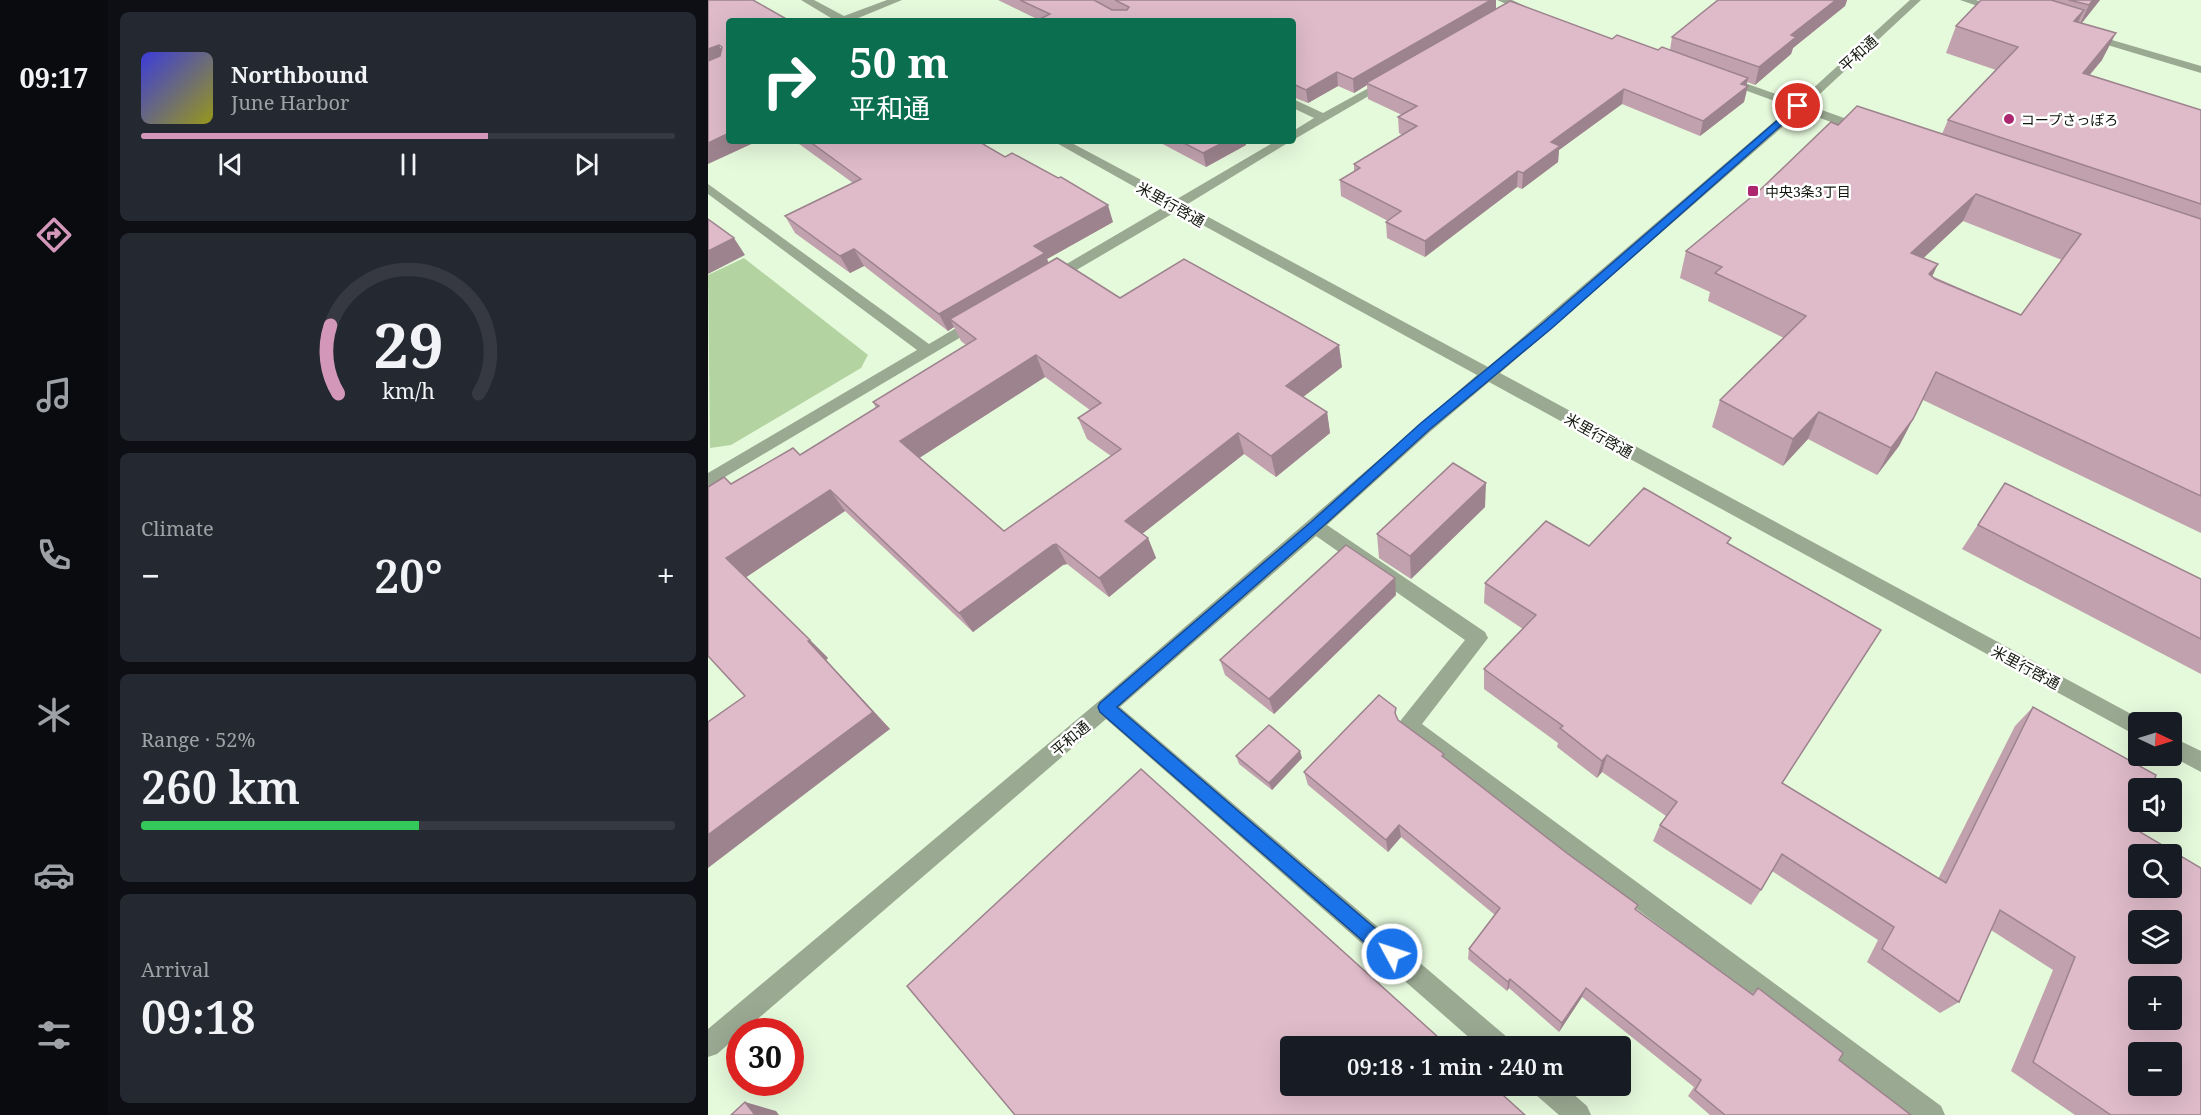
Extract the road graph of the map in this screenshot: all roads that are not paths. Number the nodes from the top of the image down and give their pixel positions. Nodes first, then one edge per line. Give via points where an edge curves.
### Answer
1 (806, 0) edge
2 (897, 0) edge
3 (1916, 0) edge
4 (1965, 0) edge
5 (1513, 4) edge
6 (1539, 13) edge
7 (2010, 13) edge
8 (838, 18) edge
9 (851, 18) edge
10 (2077, 33) edge
11 (2201, 70) edge
12 (1713, 75) edge
13 (1395, 77) edge
14 (1296, 104) edge
15 (1798, 106) junction
16 (1323, 118) junction
17 (1296, 134) edge
18 (1879, 135) edge
19 (1064, 144) edge
20 (1280, 144) edge
21 (708, 188) edge
22 (1174, 206) junction
23 (1035, 288) edge
24 (995, 312) edge
25 (915, 359) junction
26 (1489, 374) junction
27 (708, 481) edge
28 (1315, 526) junction
29 (1106, 707) junction
30 (2128, 722) edge
31 (2182, 752) edge
32 (2201, 762) edge
33 (1487, 1036) edge
34 (708, 1045) edge
35 (1556, 1096) edge
36 (1578, 1115) edge
37 (1932, 1115) edge

1 - 8 street
2 - 9 street
3 - 15 street, 平和通
4 - 7 street
5 - 6 street
10 - 11 street
12 - 15 street
13 - 16 street
14 - 16 street
15 - 18 street
15 - 26 street, 平和通
16 - 17 street
19 - 22 street, 米里行啓通
20 - 22 street
21 - 25 street via 927,350
22 - 23 street
22 - 26 street, 米里行啓通
24 - 25 street
25 - 27 street
26 - 28 street, 平和通
26 - 30 street, 米里行啓通
28 - 29 street, 平和通
28 - 37 street via 1478,638 1408,726
29 - 33 street
29 - 34 street, 平和通
31 - 32 street
35 - 36 street

